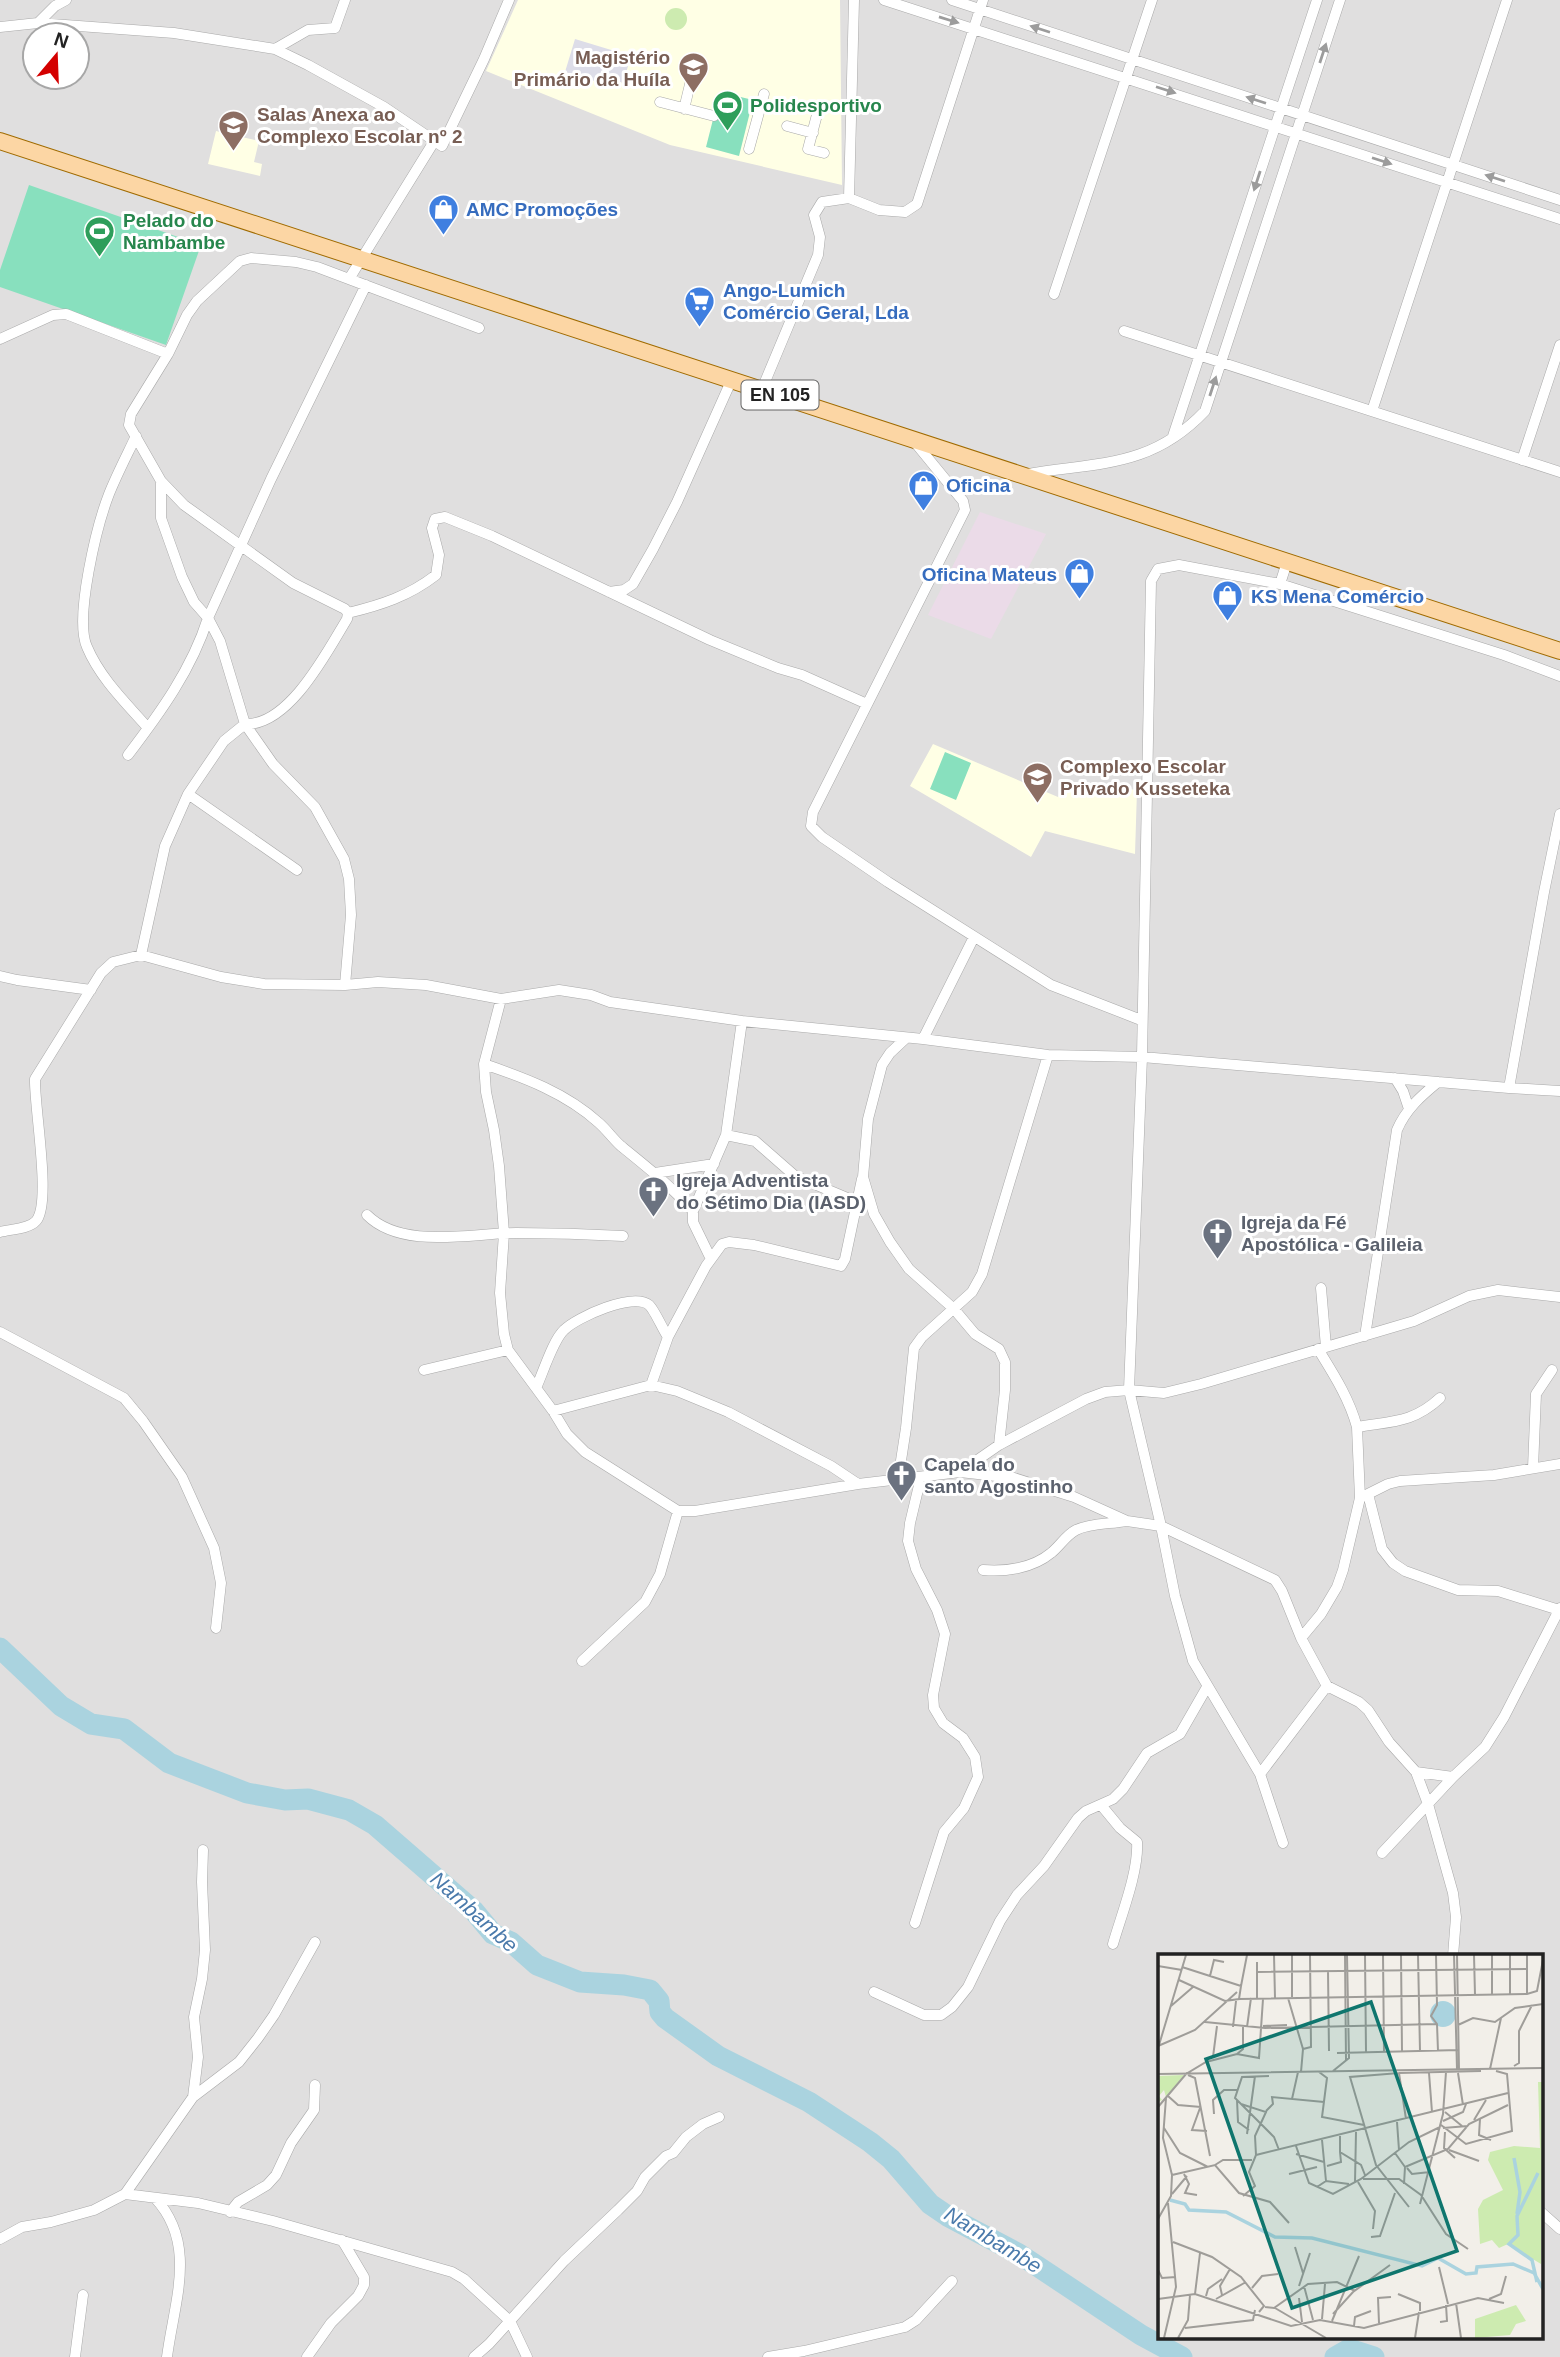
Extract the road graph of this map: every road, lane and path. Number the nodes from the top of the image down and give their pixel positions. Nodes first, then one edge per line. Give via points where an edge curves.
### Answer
1 (66, 0) edge
2 (345, 0) edge
3 (509, 0) edge
4 (854, 0) edge
5 (884, 0) edge
6 (951, 0) edge
7 (1152, 0) edge
8 (1317, 0) edge
9 (1340, 0) edge
10 (1507, 0) edge
11 (56, 3) edge
12 (982, 5) edge
13 (40, 21) edge
14 (21, 25) edge
15 (0, 27) edge
16 (91, 27) edge
17 (974, 28) junction
18 (275, 50) junction
19 (1132, 59) junction
20 (692, 76) dead end
21 (1126, 78) junction
22 (764, 94) dead end
23 (660, 102) dead end
24 (819, 107) dead end
25 (684, 108) junction
26 (1281, 108) junction
27 (1302, 115) junction
28 (714, 116) dead end
29 (787, 126) dead end
30 (1275, 126) junction
31 (813, 133) junction
32 (1296, 133) junction
33 (435, 140) junction
34 (0, 141) edge
35 (749, 149) dead end
36 (824, 153) dead end
37 (1453, 164) junction
38 (1447, 182) junction
39 (849, 198) junction
40 (1560, 200) edge
41 (1560, 219) edge
42 (360, 259) junction
43 (349, 279) junction
44 (366, 285) junction
45 (1054, 294) dead end
46 (479, 328) dead end
47 (1124, 331) dead end
48 (0, 339) edge
49 (1560, 345) edge
50 (168, 354) junction
51 (1200, 356) junction
52 (1221, 362) junction
53 (732, 379) junction
54 (762, 389) junction
55 (1372, 411) junction
56 (136, 436) junction
57 (1173, 437) junction
58 (911, 438) junction
59 (1522, 460) junction
60 (1560, 472) edge
61 (1020, 475) junction
62 (161, 481) junction
63 (241, 547) junction
64 (1287, 562) junction
65 (1280, 584) junction
66 (609, 592) junction
67 (348, 613) junction
68 (208, 618) junction
69 (1560, 651) edge
70 (1560, 676) edge
71 (867, 704) junction
72 (245, 724) junction
73 (148, 728) junction
74 (128, 755) dead end
75 (188, 794) junction
76 (1560, 814) edge
77 (297, 870) dead end
78 (974, 937) junction
79 (141, 955) junction
80 (0, 976) edge
81 (345, 985) junction
82 (91, 990) junction
83 (501, 999) junction
84 (1142, 1020) junction
85 (743, 1021) junction
86 (905, 1039) junction
87 (923, 1039) junction
88 (1048, 1055) junction
89 (1142, 1057) junction
90 (484, 1064) junction
91 (1395, 1078) junction
92 (1438, 1082) junction
93 (1509, 1088) junction
94 (1560, 1091) edge
95 (1409, 1110) junction
96 (726, 1135) junction
97 (714, 1164) junction
98 (655, 1173) junction
99 (863, 1177) junction
100 (857, 1202) junction
101 (693, 1211) junction
102 (367, 1215) dead end
103 (0, 1232) edge
104 (504, 1233) junction
105 (623, 1236) dead end
106 (711, 1259) junction
107 (1321, 1288) dead end
108 (1560, 1297) edge
109 (954, 1309) junction
110 (0, 1332) edge
111 (1365, 1336) junction
112 (668, 1337) junction
113 (1322, 1348) junction
114 (508, 1350) junction
115 (424, 1370) dead end
116 (1552, 1370) dead end
117 (651, 1385) junction
118 (536, 1388) junction
119 (1129, 1390) junction
120 (1440, 1398) dead end
121 (553, 1411) junction
122 (1357, 1427) junction
123 (999, 1446) junction
124 (1560, 1464) edge
125 (1533, 1468) junction
126 (960, 1472) junction
127 (921, 1477) junction
128 (898, 1480) junction
129 (858, 1484) junction
130 (1364, 1496) junction
131 (678, 1511) junction
132 (1128, 1521) junction
133 (1161, 1526) junction
134 (983, 1570) dead end
135 (1560, 1609) edge
136 (216, 1629) dead end
137 (1301, 1638) junction
138 (582, 1661) dead end
139 (1327, 1686) junction
140 (1207, 1687) junction
141 (1416, 1772) junction
142 (1260, 1774) junction
143 (1453, 1777) junction
144 (1428, 1804) junction
145 (1101, 1805) junction
146 (1283, 1843) dead end
147 (203, 1850) dead end
148 (1382, 1853) dead end
149 (915, 1923) dead end
150 (315, 1942) dead end
151 (1113, 1944) dead end
152 (1453, 1954) edge
153 (874, 1992) dead end
154 (315, 2085) dead end
155 (193, 2097) junction
156 (719, 2117) dead end
157 (125, 2193) junction
158 (155, 2197) junction
159 (230, 2212) junction
160 (1542, 2213) edge
161 (1560, 2229) edge
162 (0, 2239) edge
163 (342, 2240) junction
164 (952, 2281) dead end
165 (83, 2295) dead end
166 (510, 2321) junction
167 (75, 2357) edge
168 (167, 2357) edge
169 (307, 2357) edge
170 (474, 2357) edge
171 (527, 2357) edge
172 (768, 2357) edge

1 - 11 street
2 - 18 street via 335,27 308,30
3 - 33 street via 442,146
4 - 39 street
5 -> 17 street
6 - 12 street
7 - 19 street
8 - 26 street
27 -> 9 street
10 - 37 street
11 - 13 street
12 - 17 street
19 -> 12 street
14 - 15 street
16 - 18 street via 174,33
17 - 21 street
17 - 39 street via 917,204 905,212 879,211
18 - 33 street via 384,107
19 - 21 street
26 -> 19 street
20 - 25 street
21 -> 30 street
21 - 45 street
22 - 35 street
23 - 25 street
24 - 31 street
25 - 28 street
26 - 27 street
26 - 30 street
27 - 32 street
27 - 37 street
29 - 31 street
30 - 32 street
30 -> 51 street
31 - 36 street via 808,149
32 -> 38 street
32 - 52 street
33 - 42 street
34 - 42 main road, EN 105
37 - 38 street
40 -> 37 street
38 - 41 street
38 - 55 street
39 - 54 street via 822,202 814,215 820,237 818,255
42 - 43 street
42 - 53 main road, EN 105
43 - 44 street
43 - 50 street via 296,262 240,261 197,301
44 - 46 street
44 - 63 street
47 - 51 street
48 - 50 street via 45,318 66,314
49 - 59 street
50 - 56 street via 131,414 129,425
51 - 52 street
51 - 57 street
52 - 55 street
57 -> 52 street via 1205,411
53 - 54 main road, EN 105
53 - 66 street via 653,549 632,584
54 - 58 main road, EN 105
55 - 59 street
56 - 62 street
56 - 73 street via 108,497 85,584 82,628 86,646 108,683
57 - 61 street via 1145,454 1117,462
58 - 61 main road, EN 105
58 - 71 street via 963,501 965,510
59 - 60 street
61 - 64 main road, EN 105
62 - 63 street via 184,505
62 - 68 street via 161,517 182,577
63 - 67 street via 292,583
63 - 68 street
64 - 65 street
64 - 69 main road, EN 105
65 - 70 street
65 - 84 street via 1179,565 1158,569 1151,580
66 - 67 street via 445,517 435,519 432,528 439,555 436,575 388,603
66 - 71 street via 710,640
67 - 72 street via 294,699 255,724
68 - 72 street via 223,650
68 - 73 street via 201,642
71 - 78 street via 813,812 811,827
72 - 75 street via 224,741
72 - 81 street via 273,764 315,807 344,859 351,915
73 - 74 street
75 - 77 street
75 - 79 street via 165,846
76 - 93 street
78 - 84 street via 1051,985
78 - 87 street
79 - 81 street via 264,984
79 - 82 street via 113,962
80 - 82 street
81 - 83 street via 426,985
82 - 103 street via 35,1079 43,1200 38,1219
83 - 85 street via 559,990
83 - 90 street
84 - 89 street
85 - 86 street
85 - 96 street
86 - 87 street
86 - 99 street via 882,1065 868,1119
87 - 88 street
88 - 89 street
88 - 109 street via 982,1274
89 - 91 street
89 - 119 street
90 - 98 street via 534,1081 569,1102
90 - 104 street
91 - 92 street
91 - 95 street
92 - 93 street
92 - 95 street
93 - 94 street
95 - 111 street via 1397,1130
96 - 97 street
96 - 100 street via 755,1141 795,1176
97 - 98 street
97 - 101 street
98 - 101 street
99 - 100 street
99 - 109 street via 874,1214 890,1242 909,1269
100 - 106 street via 841,1266 729,1242
101 - 106 street via 693,1222
102 - 104 street via 382,1227 424,1236
104 - 105 street
104 - 114 street via 500,1293
106 - 112 street
107 - 113 street
108 - 111 street via 1498,1290 1469,1296 1415,1321
109 - 123 street via 975,1334 999,1349 1005,1362
109 - 128 street via 914,1348
110 - 136 street via 124,1398 143,1422 182,1477 214,1548 221,1583
111 - 113 street
112 - 117 street
112 - 118 street via 651,1306 641,1301 606,1307 564,1330
113 - 119 street via 1164,1393
113 - 122 street
114 - 115 street
114 - 118 street
116 - 125 street via 1536,1394
117 - 121 street
117 - 129 street via 728,1412
118 - 121 street
119 - 123 street via 1086,1399
119 - 133 street
120 - 122 street via 1415,1417
121 - 131 street via 585,1452
122 - 130 street
123 - 126 street
124 - 125 street
125 - 130 street via 1400,1481
126 - 127 street
126 - 132 street via 1014,1478
127 - 128 street
127 - 149 street via 908,1541 945,1634 934,1708 943,1723 963,1738 975,1757 978,1777 964,1808 944,1832
128 - 129 street
129 - 131 street
130 - 135 street via 1382,1549 1405,1571 1458,1590 1498,1591
130 - 137 street via 1337,1587
131 - 138 street via 660,1574 645,1602
132 - 133 street
132 - 134 street via 1080,1528 1042,1560 1002,1572
133 - 137 street via 1275,1580
133 - 140 street via 1193,1661
135 - 143 street via 1485,1747
137 - 139 street
139 - 141 street via 1368,1710
139 - 142 street
140 - 142 street
140 - 145 street via 1180,1734 1147,1754 1123,1789
141 - 143 street
141 - 144 street
142 - 146 street
143 - 144 street
144 - 148 street
144 - 152 street via 1453,1893
145 - 151 street via 1138,1848 1126,1909
145 - 153 street via 1078,1818 1017,1895 968,1987 952,2007 941,2015 924,2015
147 - 155 street via 205,1950 194,2017 198,2057
150 - 155 street via 274,2015 239,2062
154 - 159 street via 314,2110 276,2175
155 - 157 street
156 - 166 street via 703,2124 666,2156
157 - 158 street
157 - 162 street via 94,2210 22,2227
158 - 159 street
158 - 168 street via 167,2210 178,2238 181,2266
159 - 163 street
160 - 161 street
163 - 166 street via 452,2272
163 - 169 street via 364,2277 364,2285
164 - 172 street via 905,2327
165 - 167 street
166 - 170 street
166 - 171 street

